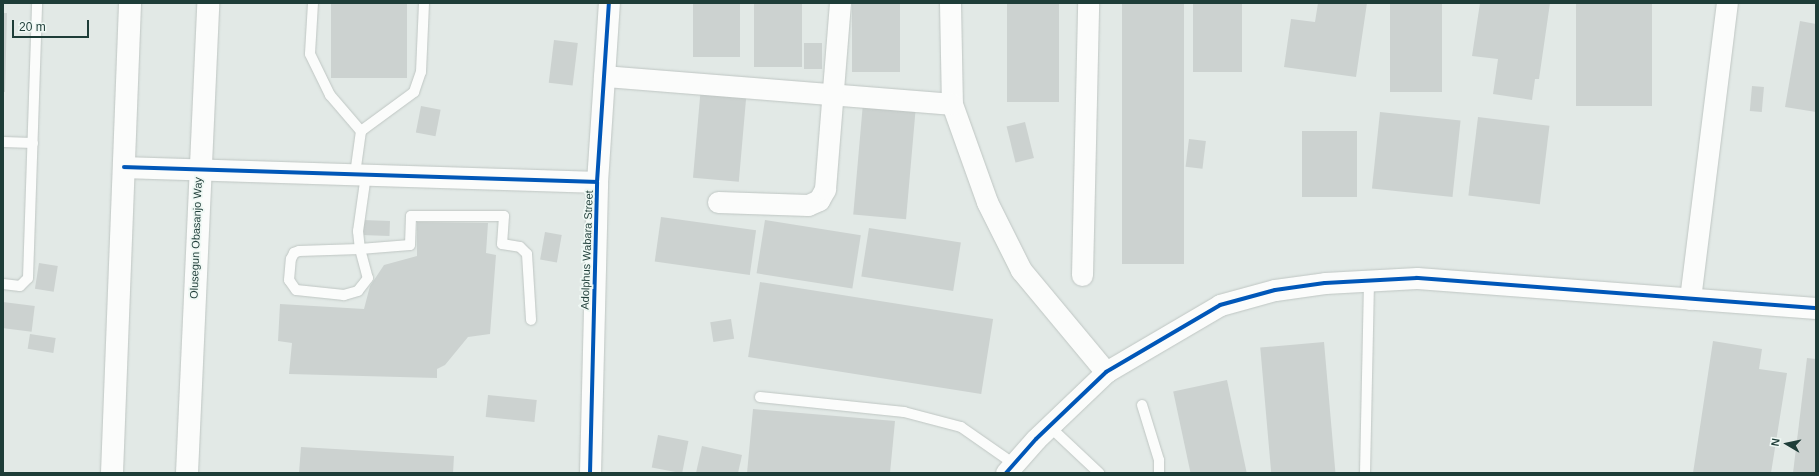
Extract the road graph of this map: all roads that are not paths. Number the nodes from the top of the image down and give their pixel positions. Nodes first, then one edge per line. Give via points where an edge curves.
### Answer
1 (37, 3) edge
2 (130, 3) edge
3 (208, 3) edge
4 (313, 3) edge
5 (424, 3) edge
6 (609, 3) edge
7 (840, 3) edge
8 (950, 3) edge
9 (1088, 3) edge
10 (1727, 3) edge
11 (604, 76) junction
12 (834, 94) junction
13 (952, 104) junction
14 (361, 130) junction
15 (3, 142) edge
16 (32, 142) junction
17 (124, 167) junction
18 (199, 168) junction
19 (360, 174) junction
20 (597, 182) junction
21 (718, 202) dead end
22 (360, 249) junction
23 (1082, 274) dead end
24 (1369, 281) junction
25 (3, 284) edge
26 (1690, 299) junction
27 (1816, 308) edge
28 (531, 320) dead end
29 (1106, 372) junction
30 (760, 397) dead end
31 (1142, 405) dead end
32 (1049, 426) junction
33 (1010, 469) edge
34 (112, 473) edge
35 (187, 473) edge
36 (590, 473) edge
37 (1099, 473) edge
38 (1159, 473) edge
39 (1365, 473) edge

1 - 16 lane
2 - 17 main road
3 - 18 main road, Olusegun Obasanjo Way
4 - 14 lane via 310,54 330,95
5 - 14 lane via 421,72 414,92
6 - 11 street, Adolphus Wabara Street
7 - 12 street
8 - 13 street
9 - 23 street
10 - 26 street
11 - 12 street
11 - 20 street, Adolphus Wabara Street
12 - 13 street
12 - 21 street via 825,189 819,200 808,205
13 - 29 street via 987,202 1021,270
14 - 19 lane
15 - 16 lane
16 - 25 lane via 28,278 20,286
17 - 18 street
17 - 34 main road
18 - 19 street
18 - 35 main road, Olusegun Obasanjo Way
19 - 20 street
19 - 22 lane
20 - 36 street, Adolphus Wabara Street
22 - 22 lane via 368,278 358,291 344,295 296,290 291,286 289,280 294,253
22 - 28 lane via 410,245 411,216 504,216 502,244 520,247 527,254
24 - 26 street via 1417,278
24 - 29 street via 1275,290 1220,305
24 - 39 lane
26 - 27 street
29 - 32 street
30 - 33 lane via 904,412 961,427
31 - 38 lane via 1159,460
32 - 33 street
32 - 37 lane

